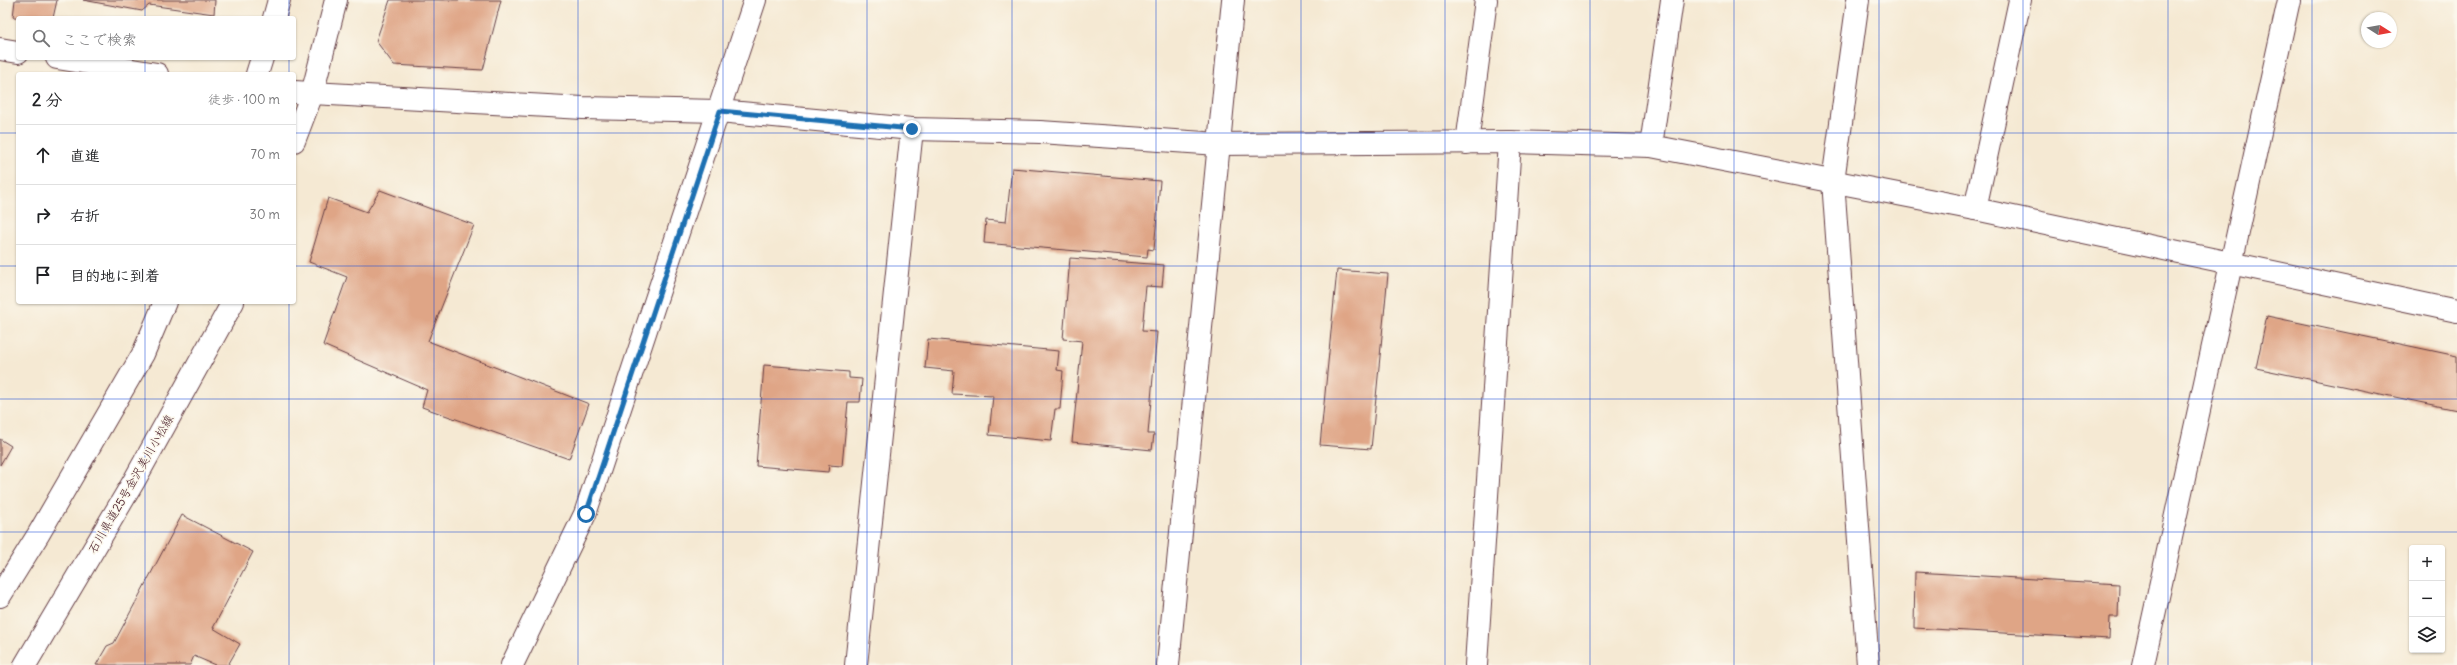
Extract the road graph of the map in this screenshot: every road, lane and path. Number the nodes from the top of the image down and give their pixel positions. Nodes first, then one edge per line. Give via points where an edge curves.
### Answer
1 (279, 0) edge
2 (336, 0) edge
3 (755, 0) edge
4 (1233, 0) edge
5 (1486, 0) edge
6 (1672, 0) edge
7 (1858, 0) edge
8 (2020, 0) edge
9 (2289, 0) edge
10 (275, 16) edge
11 (0, 49) edge
12 (16, 52) edge
13 (70, 60) edge
14 (261, 60) edge
15 (144, 72) edge
16 (258, 72) edge
17 (303, 93) edge
18 (720, 111) junction
19 (912, 129) junction
20 (296, 131) edge
21 (1510, 142) junction
22 (1467, 143) junction
23 (1219, 144) junction
24 (1651, 146) junction
25 (1833, 181) junction
26 (1975, 209) junction
27 (2231, 262) junction
28 (164, 304) edge
29 (233, 304) edge
30 (2457, 310) edge
31 (0, 596) edge
32 (25, 665) edge
33 (512, 665) edge
34 (856, 665) edge
35 (1168, 665) edge
36 (1476, 665) edge
37 (1868, 665) edge
38 (2143, 665) edge

1 - 10 street
2 - 17 street
3 - 18 street
4 - 23 street
5 - 22 street
6 - 24 street
7 - 25 street
8 - 26 street
9 - 27 street
11 - 12 street
13 - 15 street
14 - 16 street
17 - 18 street via 583,108
17 - 20 street
18 - 19 street
18 - 33 street via 586,514
19 - 23 street via 1040,132
19 - 34 street
21 - 22 street
21 - 24 street
21 - 36 street
22 - 23 street
23 - 35 street
24 - 25 street
25 - 26 street
25 - 37 street
26 - 27 street
27 - 30 street
27 - 38 street
28 - 31 street via 143,354
29 - 32 street, 石川県道25号金沢美川小松線 via 134,481

